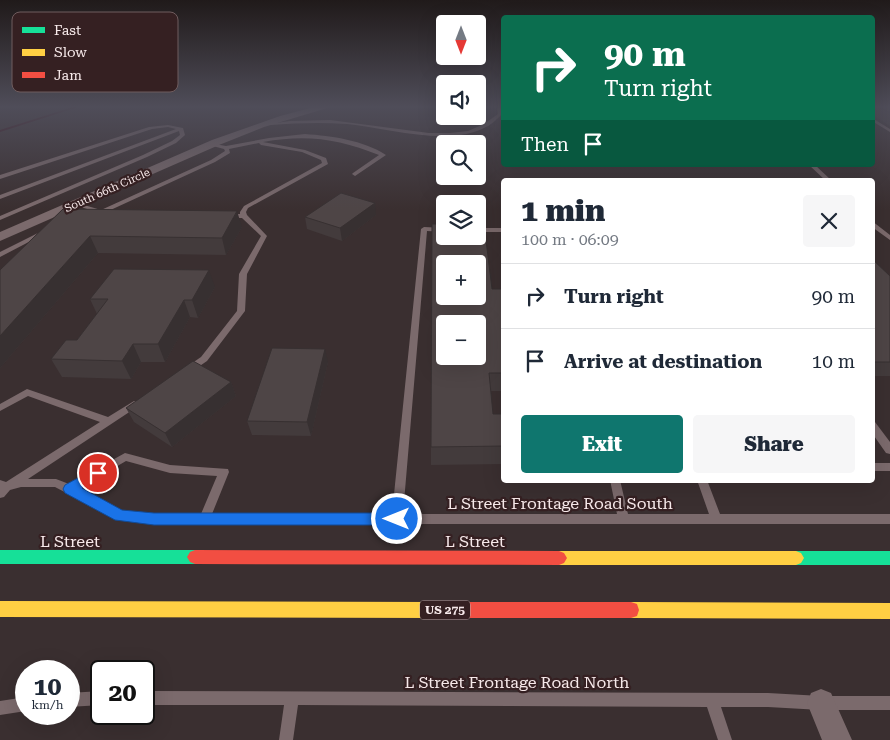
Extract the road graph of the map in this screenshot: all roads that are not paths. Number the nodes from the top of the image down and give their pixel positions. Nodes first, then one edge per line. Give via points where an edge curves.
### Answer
1 (112, 141) edge
2 (150, 141) edge
3 (176, 141) edge
4 (220, 141) edge
5 (261, 141) edge
6 (342, 141) edge
7 (253, 142) junction
8 (210, 144) junction
9 (226, 148) junction
10 (814, 167) edge
11 (355, 174) dead end
12 (0, 177) edge
13 (826, 178) edge
14 (0, 197) edge
15 (74, 204) junction
16 (93, 210) junction
17 (102, 212) junction
18 (121, 213) edge
19 (84, 214) edge
20 (216, 216) edge
21 (244, 216) junction
22 (0, 218) edge
23 (875, 226) edge
24 (48, 230) edge
25 (436, 230) edge
26 (486, 230) edge
27 (501, 230) edge
28 (0, 237) edge
29 (890, 238) edge
30 (0, 255) edge
31 (180, 375) edge
32 (148, 395) edge
33 (0, 408) edge
34 (108, 421) junction
35 (875, 429) edge
36 (890, 450) edge
37 (875, 467) edge
38 (890, 467) edge
39 (616, 483) edge
40 (703, 483) edge
41 (2, 488) edge
42 (70, 489) junction
43 (205, 519) junction
44 (397, 519) junction
45 (624, 519) junction
46 (716, 519) junction
47 (890, 519) edge
48 (0, 557) edge
49 (890, 558) edge
50 (0, 609) edge
51 (890, 611) edge
52 (155, 698) edge
53 (292, 699) junction
54 (712, 700) junction
55 (821, 703) junction
56 (890, 703) edge
57 (15, 706) edge
58 (0, 708) edge
59 (286, 740) edge
60 (725, 740) edge
61 (837, 740) edge

1 - 12 lane
2 - 14 lane
3 - 22 lane
4 - 8 street, South 66th Circle
5 - 7 lane
6 - 11 lane via 384,155
7 - 9 lane
7 - 21 lane via 303,151 324,159 325,164 246,207
8 - 9 lane
8 - 15 street, South 66th Circle
9 - 17 lane via 228,152 214,162
10 - 13 lane
15 - 16 lane
15 - 28 street, South 66th Circle
16 - 17 lane
16 - 19 lane
17 - 18 lane
20 - 21 lane
21 - 31 lane via 264,236 243,274 240,311 204,360
23 - 29 lane
24 - 30 lane
25 - 44 lane via 424,229
26 - 27 lane
32 - 34 lane
33 - 34 lane via 27,392
34 - 41 lane
35 - 36 lane
37 - 38 lane
39 - 45 lane
40 - 46 lane
41 - 42 lane, L Street Frontage Road South via 47,482
42 - 43 lane, L Street Frontage Road South via 120,516
42 - 43 lane via 125,457 170,469 224,472
43 - 44 lane, L Street Frontage Road South
44 - 45 lane, L Street Frontage Road South
45 - 46 lane, L Street Frontage Road South
46 - 47 lane, L Street Frontage Road South
48 - 49 main road, L Street
50 - 51 main road, US 275
52 - 53 lane, L Street Frontage Road North
53 - 54 lane, L Street Frontage Road North
53 - 59 lane
54 - 55 lane, L Street Frontage Road North
54 - 60 lane
55 - 56 lane, L Street Frontage Road North
55 - 61 street
57 - 58 lane

